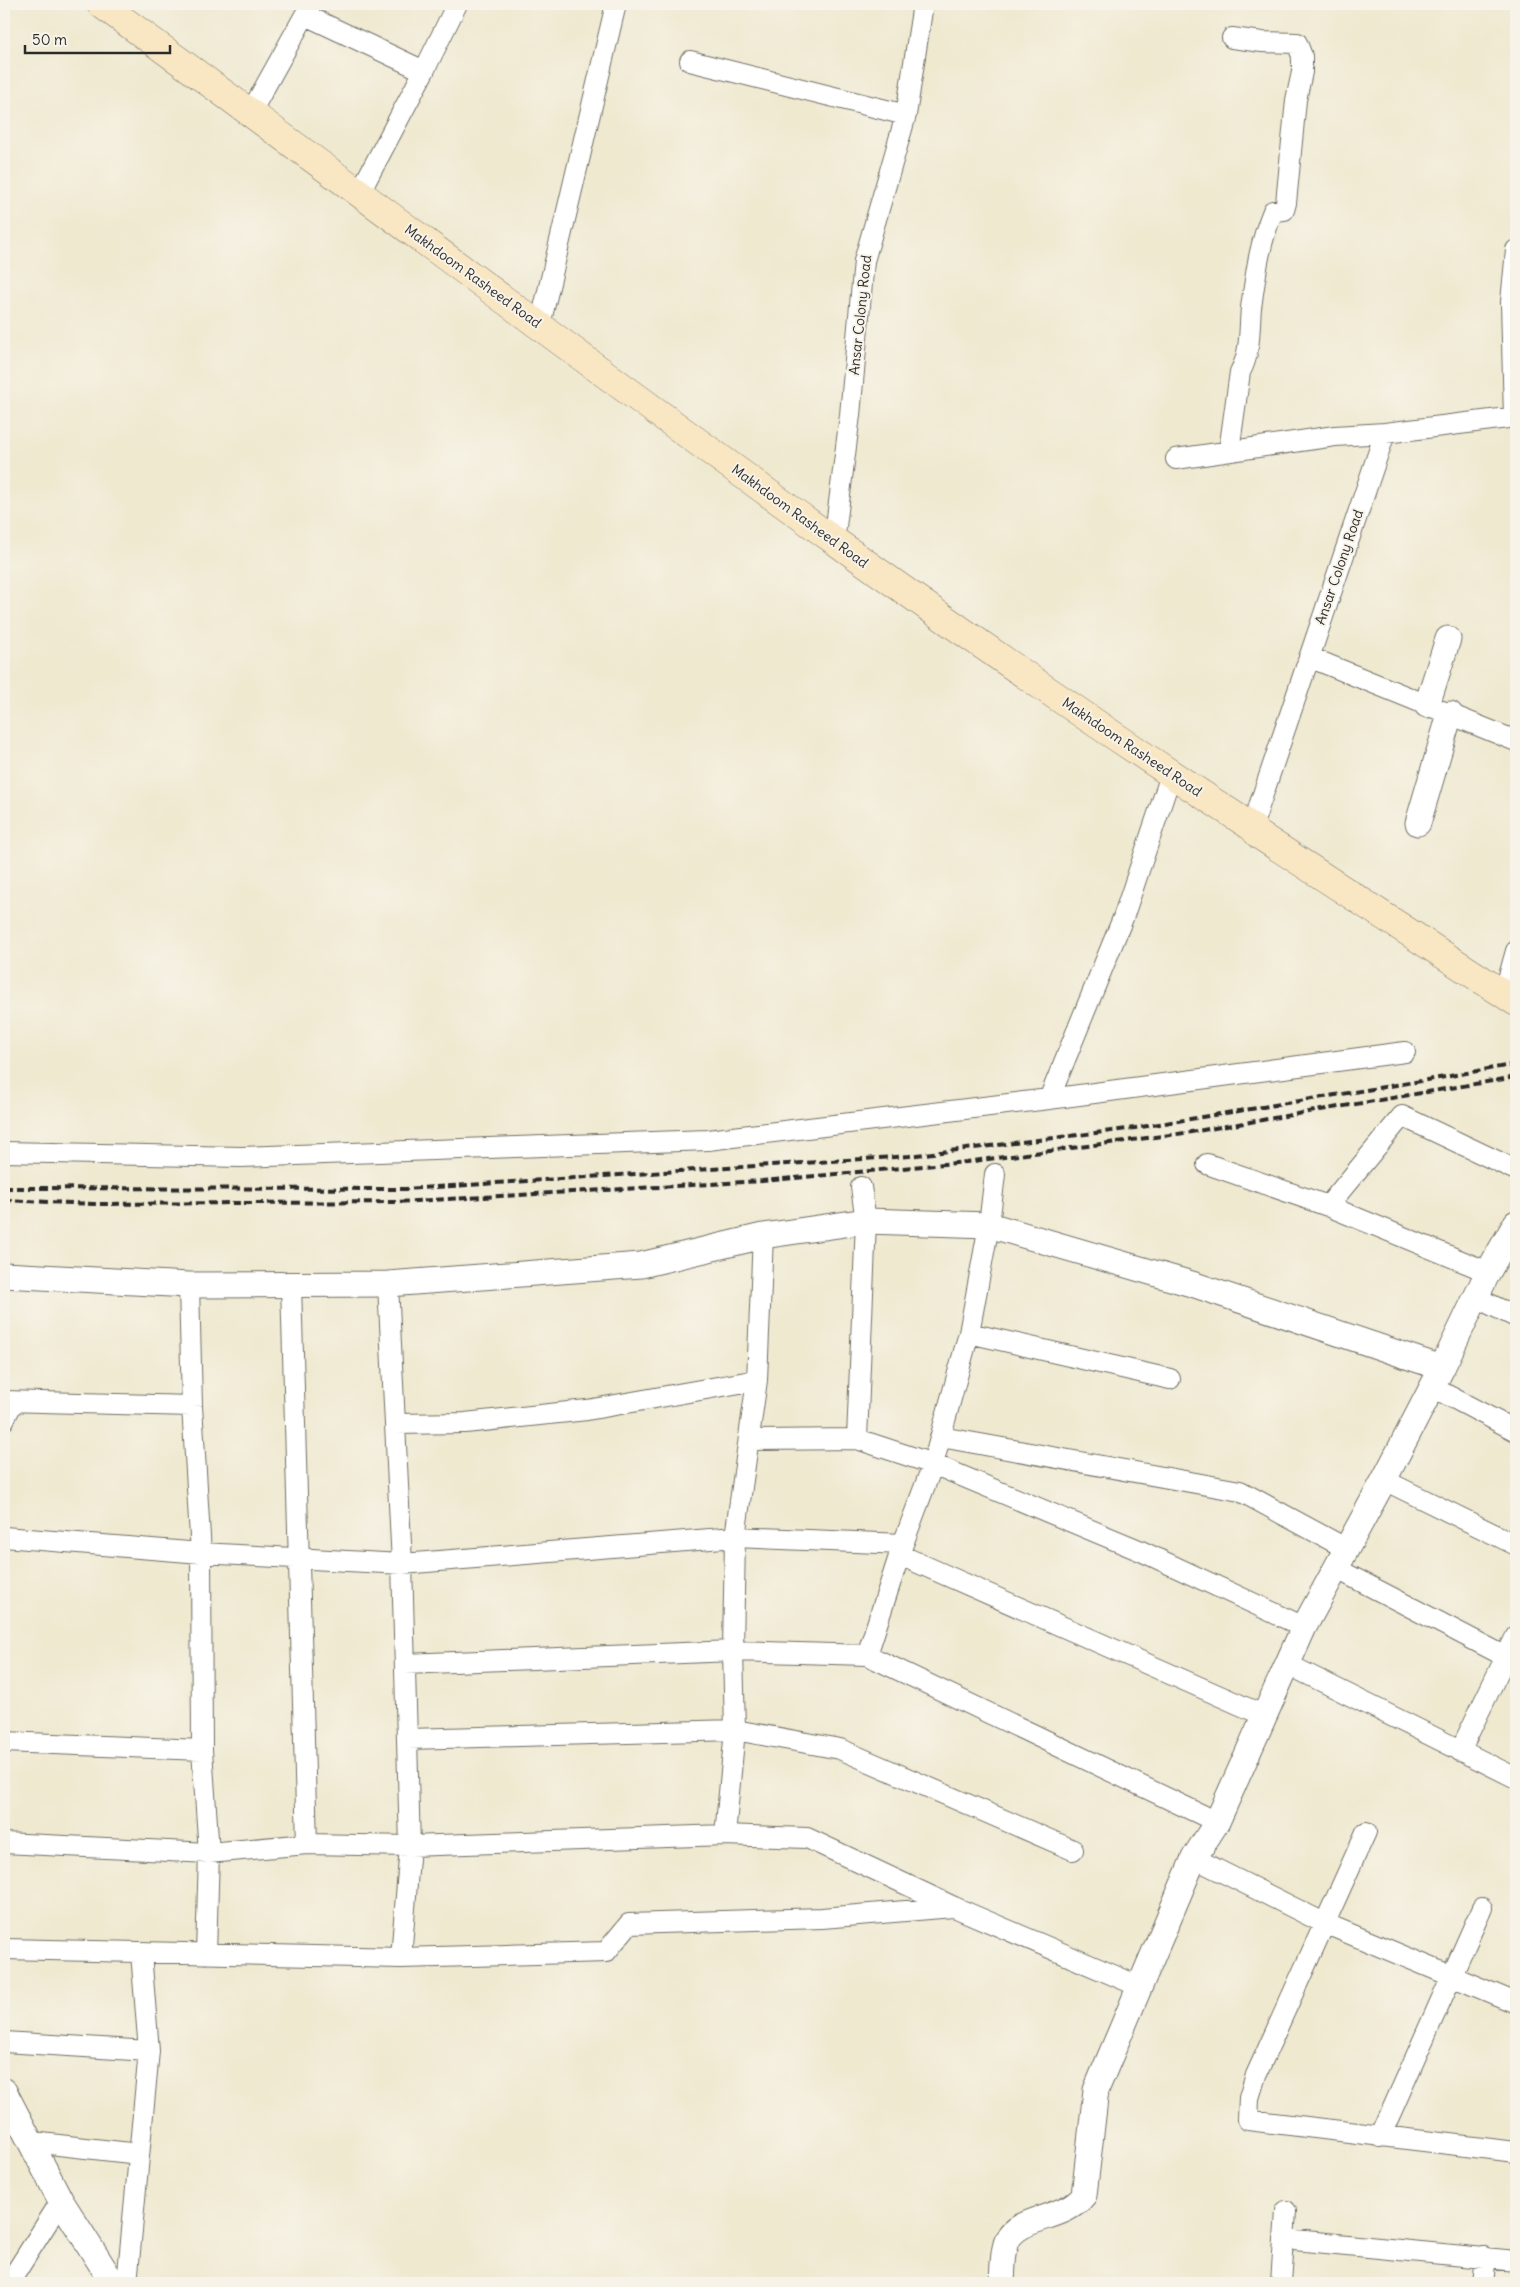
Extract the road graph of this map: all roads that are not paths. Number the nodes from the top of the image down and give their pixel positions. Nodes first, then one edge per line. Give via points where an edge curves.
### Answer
1 (101, 4) edge
2 (457, 4) edge
3 (616, 4) edge
4 (923, 4) edge
5 (308, 9) edge
6 (1232, 38) dead end
7 (690, 61) dead end
8 (424, 71) junction
9 (251, 112) junction
10 (906, 114) junction
11 (360, 192) junction
12 (1516, 250) edge
13 (540, 325) junction
14 (1515, 417) edge
15 (1385, 432) junction
16 (1229, 451) junction
17 (1176, 459) dead end
18 (834, 542) junction
19 (1448, 639) dead end
20 (1309, 657) junction
21 (1427, 705) junction
22 (1450, 714) junction
23 (1516, 741) edge
24 (1172, 775) junction
25 (1418, 823) dead end
26 (1252, 828) junction
27 (1516, 951) edge
28 (1510, 998) edge
29 (1405, 1052) dead end
30 (1050, 1099) junction
31 (4, 1152) edge
32 (1207, 1164) dead end
33 (1516, 1170) edge
34 (996, 1174) dead end
35 (861, 1188) dead end
36 (1328, 1206) junction
37 (866, 1221) junction
38 (1516, 1224) edge
39 (989, 1225) junction
40 (763, 1236) junction
41 (1488, 1272) junction
42 (4, 1275) edge
43 (291, 1284) junction
44 (388, 1284) junction
45 (189, 1285) junction
46 (1475, 1297) junction
47 (1516, 1317) edge
48 (969, 1333) junction
49 (1437, 1378) junction
50 (1170, 1379) dead end
51 (757, 1380) junction
52 (8, 1401) edge
53 (192, 1406) junction
54 (4, 1420) edge
55 (395, 1424) junction
56 (1516, 1431) edge
57 (941, 1437) junction
58 (857, 1439) junction
59 (750, 1440) junction
60 (933, 1464) junction
61 (1384, 1480) junction
62 (735, 1536) junction
63 (4, 1537) edge
64 (1516, 1545) edge
65 (902, 1550) junction
66 (201, 1553) junction
67 (298, 1557) junction
68 (1342, 1559) junction
69 (402, 1564) junction
70 (1304, 1627) junction
71 (1516, 1636) edge
72 (733, 1651) junction
73 (867, 1655) junction
74 (1511, 1660) edge
75 (405, 1664) junction
76 (1287, 1664) junction
77 (1263, 1715) junction
78 (734, 1730) junction
79 (408, 1739) junction
80 (4, 1742) edge
81 (202, 1750) junction
82 (1460, 1751) junction
83 (1516, 1778) edge
84 (1217, 1822) junction
85 (1366, 1832) dead end
86 (725, 1835) junction
87 (4, 1843) edge
88 (307, 1844) junction
89 (410, 1846) junction
90 (1074, 1850) dead end
91 (209, 1853) junction
92 (1194, 1858) junction
93 (954, 1907) junction
94 (1482, 1908) dead end
95 (1324, 1923) junction
96 (4, 1949) edge
97 (141, 1953) junction
98 (206, 1954) junction
99 (401, 1958) junction
100 (1452, 1976) junction
101 (1141, 1987) junction
102 (1516, 2003) edge
103 (4, 2042) edge
104 (148, 2051) junction
105 (4, 2091) edge
106 (1380, 2137) junction
107 (32, 2142) junction
108 (1516, 2152) edge
109 (139, 2154) junction
110 (61, 2201) junction
111 (1286, 2211) dead end
112 (1284, 2239) junction
113 (1485, 2257) junction
114 (1516, 2261) edge
115 (9, 2283) edge
116 (113, 2283) edge
117 (127, 2283) edge
118 (1002, 2283) edge
119 (1281, 2283) edge
120 (1482, 2283) edge

1 - 9 main road, Makhdoom Rasheed Road
2 - 8 street
3 - 13 street
4 - 10 street, Ansar Colony Road
5 - 8 street
5 - 9 street
6 - 16 street via 1297,43 1302,56 1302,72 1296,100 1286,203 1284,210 1273,211 1261,242 1251,328 1240,372
7 - 10 street
8 - 11 street
9 - 11 main road, Makhdoom Rasheed Road
10 - 18 street, Ansar Colony Road via 864,261
11 - 13 main road, Makhdoom Rasheed Road
12 - 14 street via 1511,302
13 - 18 main road, Makhdoom Rasheed Road
14 - 15 street
15 - 16 street
15 - 20 street, Ansar Colony Road
16 - 17 street
18 - 24 main road, Makhdoom Rasheed Road
19 - 21 street
20 - 21 street
20 - 26 street, Ansar Colony Road
21 - 22 street
22 - 23 street
22 - 25 street
24 - 26 main road, Makhdoom Rasheed Road
24 - 30 street via 1123,918
26 - 28 main road, Makhdoom Rasheed Road
27 - 28 street
29 - 30 street
30 - 31 street via 708,1140 241,1157
32 - 36 street
33 - 36 street via 1402,1116
34 - 39 street
35 - 37 street
36 - 41 street
37 - 39 street
37 - 40 street
37 - 58 street
38 - 41 street
39 - 48 street
39 - 49 street via 1195,1285
40 - 44 street via 641,1265
40 - 51 street
41 - 46 street
42 - 45 street
43 - 44 street
43 - 45 street
43 - 67 street
44 - 55 street
45 - 53 street
46 - 47 street
46 - 49 street
48 - 50 street
48 - 57 street
49 - 56 street
49 - 61 street
51 - 55 street via 587,1410 465,1423
51 - 59 street
52 - 53 street
52 - 54 street
53 - 66 street
55 - 69 street
57 - 60 street
57 - 68 street via 1240,1491
58 - 59 street
58 - 60 street
59 - 62 street
60 - 65 street
60 - 70 street via 1141,1551
61 - 64 street
61 - 68 street
62 - 65 street
62 - 69 street
62 - 72 street
63 - 66 street
65 - 73 street
65 - 77 street
66 - 67 street
66 - 81 street
67 - 69 street
67 - 88 street
68 - 70 street
68 - 74 street
69 - 75 street
70 - 76 street
71 - 74 street
72 - 73 street
72 - 75 street
72 - 78 street
73 - 84 street
74 - 82 street
75 - 79 street
76 - 77 street
76 - 82 street
77 - 84 street
78 - 79 street
78 - 86 street
78 - 90 street via 840,1749
79 - 89 street
80 - 81 street
81 - 91 street
82 - 83 street
84 - 92 street
85 - 95 street
86 - 89 street
86 - 93 street via 807,1838
87 - 91 street
88 - 89 street
88 - 91 street
89 - 99 street
91 - 98 street
92 - 95 street
92 - 101 street
93 - 99 street via 822,1918 629,1924 606,1952
93 - 101 street
94 - 100 street
95 - 100 street
95 - 106 street via 1256,2075 1249,2098 1248,2120
96 - 97 street
97 - 98 street
97 - 104 street
98 - 99 street
100 - 102 street
100 - 106 street
101 - 118 street via 1096,2090 1084,2195 1067,2210 1012,2232 1006,2243
103 - 104 street
104 - 109 street
105 - 107 street
106 - 108 street
107 - 109 street
107 - 110 street
109 - 117 street
110 - 115 street
110 - 116 street
111 - 112 street
112 - 113 street
112 - 119 street
113 - 114 street
113 - 120 street

